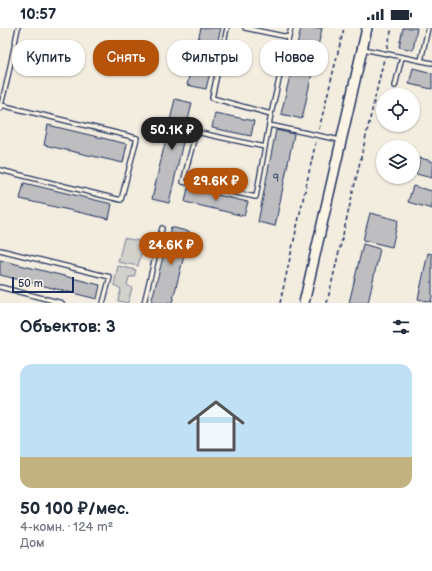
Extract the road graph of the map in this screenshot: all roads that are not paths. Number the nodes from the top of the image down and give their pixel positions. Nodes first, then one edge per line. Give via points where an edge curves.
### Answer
1 (18, 28) edge
2 (226, 28) edge
3 (245, 28) edge
4 (291, 28) edge
5 (367, 28) edge
6 (428, 28) edge
7 (288, 37) junction
8 (362, 49) junction
9 (402, 57) junction
10 (421, 60) junction
11 (432, 63) edge
12 (395, 86) dead end
13 (0, 107) edge
14 (271, 114) junction
15 (269, 125) junction
16 (341, 141) junction
17 (265, 147) junction
18 (0, 170) edge
19 (162, 228) dead end
20 (0, 250) edge
21 (0, 287) edge
22 (62, 303) edge
23 (103, 303) edge
24 (144, 303) edge
25 (304, 303) edge

1 - 13 lane
2 - 14 lane via 212,98
3 - 7 lane
4 - 7 lane
5 - 8 street
6 - 10 lane
7 - 14 lane
8 - 9 lane
8 - 16 street
9 - 10 lane
9 - 12 lane
10 - 11 lane
13 - 18 lane via 137,138 121,200
14 - 15 lane
15 - 16 lane
15 - 17 lane
16 - 25 street
17 - 17 lane via 256,197 183,182 196,132
19 - 24 lane
20 - 23 lane via 110,277
21 - 22 lane

